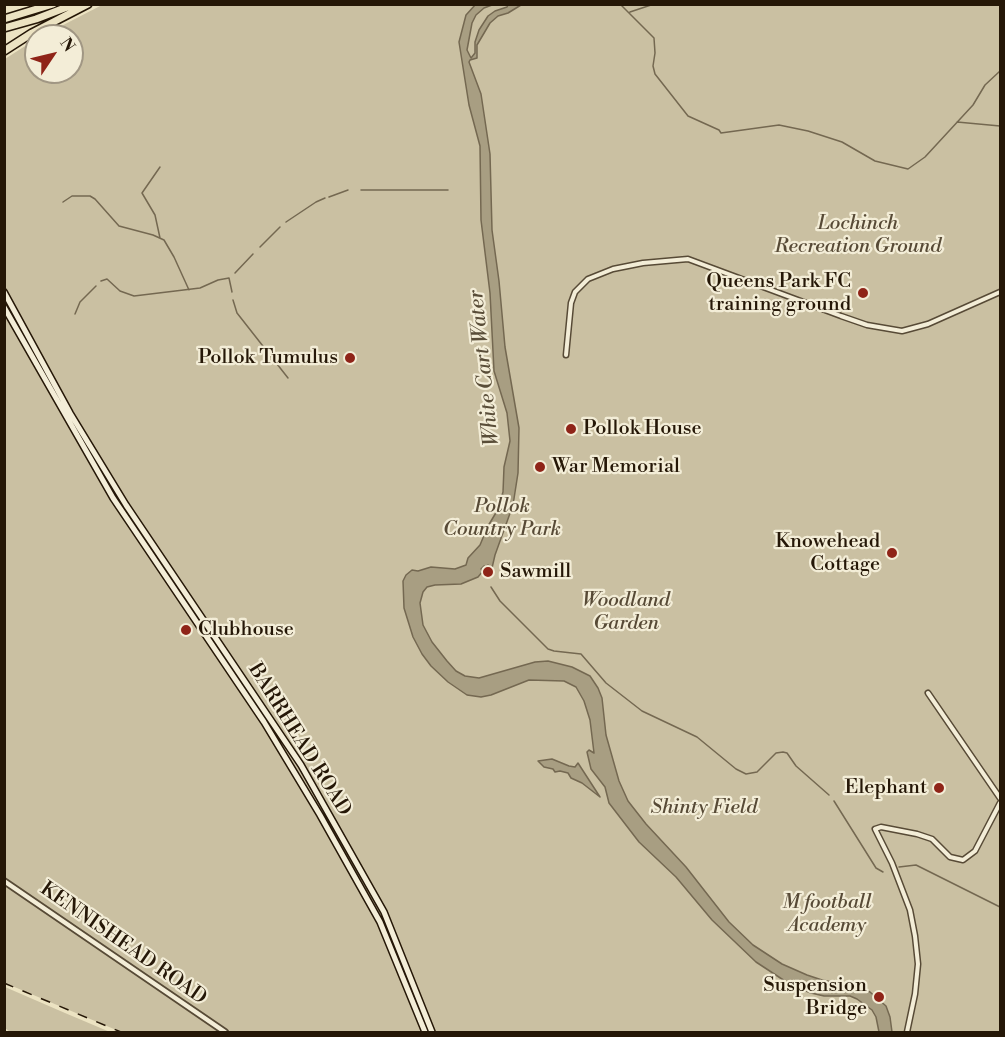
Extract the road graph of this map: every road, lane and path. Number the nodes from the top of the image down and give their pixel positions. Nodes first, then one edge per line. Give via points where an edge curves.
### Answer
1 (75, 4) edge
2 (88, 4) edge
3 (52, 5) edge
4 (4, 17) edge
5 (4, 28) edge
6 (4, 51) edge
7 (1000, 292) edge
8 (5, 293) edge
9 (4, 307) edge
10 (35, 355) junction
11 (566, 356) dead end
12 (928, 693) dead end
13 (1000, 801) edge
14 (359, 867) junction
15 (352, 871) junction
16 (4, 881) edge
17 (225, 1032) edge
18 (425, 1032) edge
19 (432, 1032) edge
20 (907, 1032) edge

1 - 5 highway
2 - 6 highway
3 - 4 highway
7 - 11 street via 928,324 902,331 867,325 688,259 644,263 588,279 575,292
8 - 10 main road, BARRHEAD ROAD
9 - 10 main road, BARRHEAD ROAD
10 - 14 main road, BARRHEAD ROAD via 126,505 284,737
10 - 15 main road, BARRHEAD ROAD via 108,489 275,740
12 - 13 street
13 - 20 street via 975,851 963,860 950,857 933,838 875,829 903,891 915,936 918,964
14 - 15 main road
14 - 19 main road, BARRHEAD ROAD via 390,925
15 - 18 main road, BARRHEAD ROAD via 380,922
16 - 17 street, KENNISHEAD ROAD

